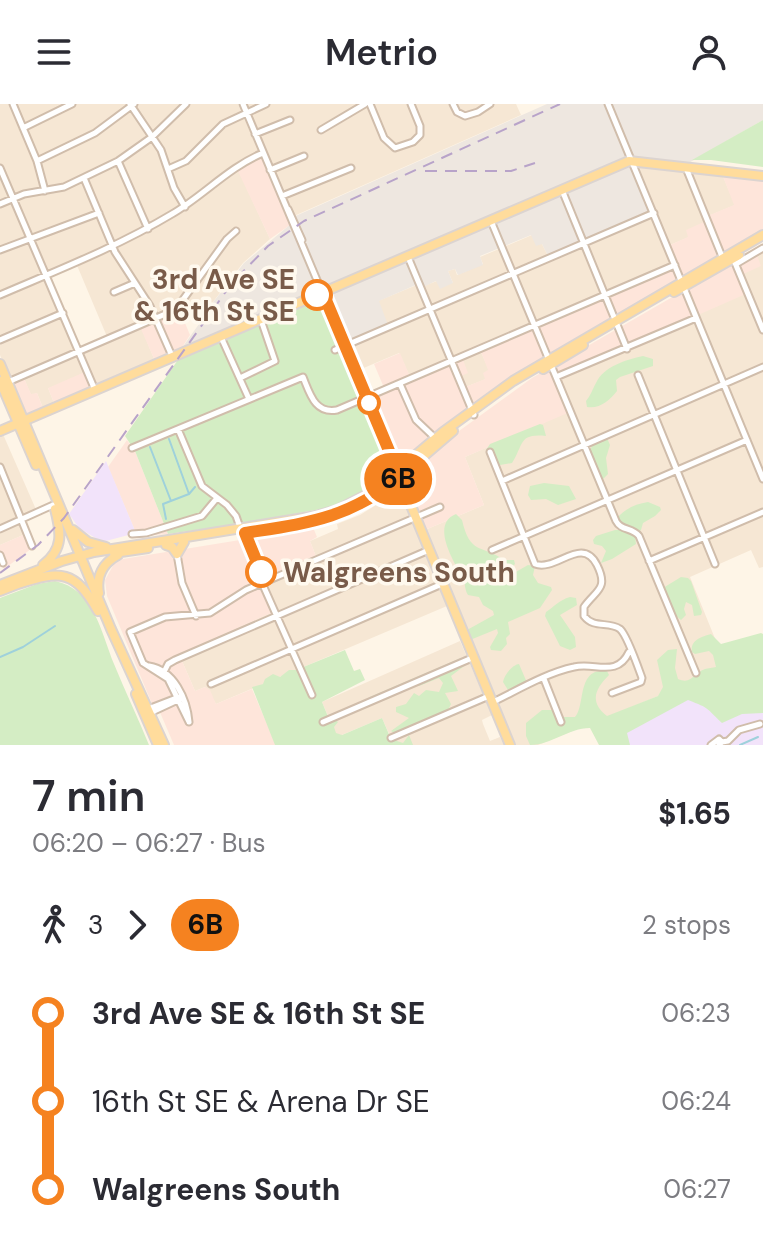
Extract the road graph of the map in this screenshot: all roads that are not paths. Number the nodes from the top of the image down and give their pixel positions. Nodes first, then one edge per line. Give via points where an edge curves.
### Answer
1 (13, 104) edge
2 (72, 104) edge
3 (186, 104) edge
4 (243, 104) edge
5 (266, 104) edge
6 (367, 104) edge
7 (411, 104) edge
8 (453, 104) edge
9 (490, 104) edge
10 (608, 104) edge
11 (132, 105) edge
12 (246, 112) junction
13 (290, 120) dead end
14 (23, 128) junction
15 (321, 130) dead end
16 (255, 134) junction
17 (152, 137) junction
18 (263, 153) junction
19 (304, 156) dead end
20 (632, 160) junction
21 (37, 161) junction
22 (118, 161) junction
23 (686, 166) junction
24 (0, 168) edge
25 (351, 168) dead end
26 (168, 169) junction
27 (270, 170) junction
28 (763, 176) edge
29 (84, 178) junction
30 (562, 190) junction
31 (45, 191) junction
32 (282, 196) junction
33 (14, 198) junction
34 (0, 204) edge
35 (185, 207) junction
36 (99, 213) junction
37 (654, 213) junction
38 (491, 221) junction
39 (148, 229) junction
40 (236, 231) dead end
41 (30, 237) junction
42 (763, 238) edge
43 (584, 243) junction
44 (113, 247) junction
45 (763, 248) edge
46 (0, 250) edge
47 (408, 257) junction
48 (734, 258) junction
49 (723, 261) junction
50 (675, 265) junction
51 (513, 273) junction
52 (46, 275) junction
53 (135, 283) junction
54 (683, 284) junction
55 (114, 292) dead end
56 (323, 293) junction
57 (0, 295) edge
58 (605, 295) junction
59 (430, 309) junction
60 (63, 313) junction
61 (696, 318) junction
62 (156, 319) junction
63 (261, 320) junction
64 (616, 322) junction
65 (534, 325) junction
66 (763, 330) edge
67 (221, 337) junction
68 (0, 340) edge
69 (345, 346) junction
70 (627, 349) junction
71 (335, 350) dead end
72 (79, 352) junction
73 (172, 357) junction
74 (452, 361) junction
75 (550, 361) junction
76 (0, 364) edge
77 (763, 367) edge
78 (638, 375) dead end
79 (556, 377) junction
80 (240, 378) junction
81 (2, 383) edge
82 (400, 384) junction
83 (724, 385) junction
84 (95, 390) junction
85 (367, 398) junction
86 (249, 399) junction
87 (473, 412) junction
88 (655, 416) junction
89 (21, 422) junction
90 (178, 429) junction
91 (0, 431) edge
92 (435, 438) junction
93 (747, 440) junction
94 (584, 446) junction
95 (132, 448) dead end
96 (490, 452) dead end
97 (0, 467) edge
98 (677, 470) junction
99 (762, 471) edge
100 (398, 474) junction
101 (763, 479) edge
102 (502, 481) junction
103 (217, 498) junction
104 (607, 502) junction
105 (54, 507) junction
106 (440, 507) dead end
107 (763, 512) edge
108 (416, 517) junction
109 (22, 519) junction
110 (65, 519) junction
111 (180, 525) junction
112 (0, 529) edge
113 (242, 531) junction
114 (132, 534) dead end
115 (525, 536) junction
116 (704, 537) junction
117 (188, 539) junction
118 (169, 542) junction
119 (32, 546) dead end
120 (128, 548) junction
121 (492, 549) dead end
122 (429, 550) junction
123 (177, 554) junction
124 (0, 555) edge
125 (79, 558) junction
126 (649, 561) junction
127 (3, 563) dead end
128 (715, 564) dead end
129 (27, 575) junction
130 (263, 580) junction
131 (18, 584) junction
132 (442, 584) junction
133 (0, 588) edge
134 (101, 610) junction
135 (278, 615) junction
136 (196, 616) junction
137 (292, 649) junction
138 (629, 652) junction
139 (472, 658) junction
140 (164, 672) junction
141 (696, 673) dead end
142 (544, 679) junction
143 (211, 684) dead end
144 (612, 693) dead end
145 (312, 695) dead end
146 (490, 699) junction
147 (147, 712) junction
148 (323, 722) dead end
149 (561, 722) dead end
150 (760, 724) dead end
151 (391, 738) dead end
152 (721, 744) edge
153 (158, 745) edge
154 (164, 745) edge
155 (510, 745) edge
156 (711, 745) edge

1 - 14 street
2 - 14 street
3 - 17 street
4 - 12 street
5 - 12 street
6 - 7 street via 389,144 398,148 421,131
6 - 15 street
8 - 9 street via 463,116
10 - 20 street
11 - 17 street
11 - 21 street via 95,133
12 - 16 street
12 - 26 street via 219,127 186,161
13 - 16 street
14 - 21 street
16 - 18 street
17 - 22 street
17 - 26 street
18 - 27 street
18 - 35 street via 240,164
19 - 27 street
20 - 23 main road
20 - 30 main road
20 - 37 street
21 - 31 street
22 - 29 street
22 - 39 street
23 - 28 main road
23 - 49 street
24 - 33 street
25 - 32 street
26 - 35 street
27 - 32 street
29 - 31 street
29 - 36 street
30 - 38 main road
30 - 43 street
31 - 33 street
32 - 56 street
33 - 34 street
33 - 41 street
35 - 39 street
36 - 41 street
36 - 44 street
37 - 43 street
37 - 50 street
38 - 47 main road
38 - 51 street
39 - 44 street
40 - 62 street via 180,304
41 - 46 street
41 - 52 street
42 - 48 main road
43 - 51 street
43 - 58 street
44 - 52 street
44 - 53 street
45 - 48 street
47 - 56 main road
47 - 59 street
48 - 49 main road
48 - 66 street
49 - 54 main road
50 - 54 street
50 - 58 street
51 - 59 street
51 - 65 street
52 - 57 street
52 - 60 street
53 - 55 street
53 - 62 street
54 - 61 street
54 - 64 main road
56 - 63 main road
56 - 69 main road
58 - 64 street
58 - 65 street
59 - 69 street
59 - 74 street
60 - 68 street
60 - 72 street
61 - 70 street
61 - 83 street
62 - 72 street
62 - 73 street
63 - 67 main road
63 - 80 street via 275,361
64 - 70 street
64 - 75 main road
65 - 74 street
65 - 75 street
67 - 73 main road
67 - 80 street
69 - 71 street
69 - 85 main road
70 - 79 street
72 - 81 street
72 - 84 street
73 - 84 main road
74 - 82 street
74 - 87 street
75 - 79 street
75 - 87 main road
76 - 81 main road
77 - 83 street
78 - 88 street
79 - 94 street
80 - 86 street
81 - 89 main road
82 - 85 street
82 - 92 street via 416,420
83 - 88 street
83 - 93 street
84 - 89 main road
85 - 86 street via 327,411 314,402 303,377
85 - 100 main road
86 - 90 street
87 - 92 main road
87 - 100 main road
88 - 94 street
88 - 98 street
89 - 91 main road
89 - 105 main road
89 - 110 main road
90 - 95 street
90 - 103 street via 199,480
92 - 100 main road
93 - 98 street
93 - 99 street
94 - 102 street
94 - 104 street
96 - 102 street
97 - 109 street
98 - 104 street
98 - 116 street
99 - 101 street
100 - 108 main road
100 - 113 main road via 337,510
102 - 115 street
103 - 111 street via 205,514
103 - 113 street
104 - 115 street
104 - 126 street via 619,527 637,534
105 - 109 street
105 - 125 main road
105 - 129 main road via 61,534 57,551
106 - 108 street
107 - 116 street
108 - 122 main road
108 - 130 street
109 - 112 street
109 - 119 street
110 - 120 main road via 92,544
110 - 125 main road
111 - 114 street
111 - 117 main road
111 - 118 main road
113 - 117 main road
113 - 130 street
115 - 121 street
115 - 138 street via 538,566 578,552 593,558 602,585 584,607 584,616 591,623 621,630
116 - 126 street
116 - 128 street
117 - 118 main road
117 - 123 main road
118 - 120 main road
118 - 123 main road
120 - 125 main road
120 - 134 main road via 100,573
122 - 132 main road
122 - 135 street
123 - 136 street
124 - 127 street
125 - 129 main road
125 - 131 main road
125 - 134 main road
126 - 141 street
129 - 133 main road
130 - 135 street
130 - 136 street via 216,610
131 - 133 main road
131 - 134 main road via 47,575 66,577 82,586
132 - 137 street
132 - 139 main road
134 - 147 main road
135 - 137 street
135 - 140 street via 175,660
136 - 140 street via 165,617 130,632 141,659
137 - 143 street
137 - 145 street
138 - 142 street via 613,668 576,667
138 - 144 street via 642,680
139 - 146 main road
139 - 148 street
140 - 147 street via 173,678 179,698
142 - 146 street
142 - 149 street
146 - 151 street
146 - 155 main road
147 - 153 main road
147 - 154 main road
150 - 152 street via 739,730
152 - 156 street via 717,740

